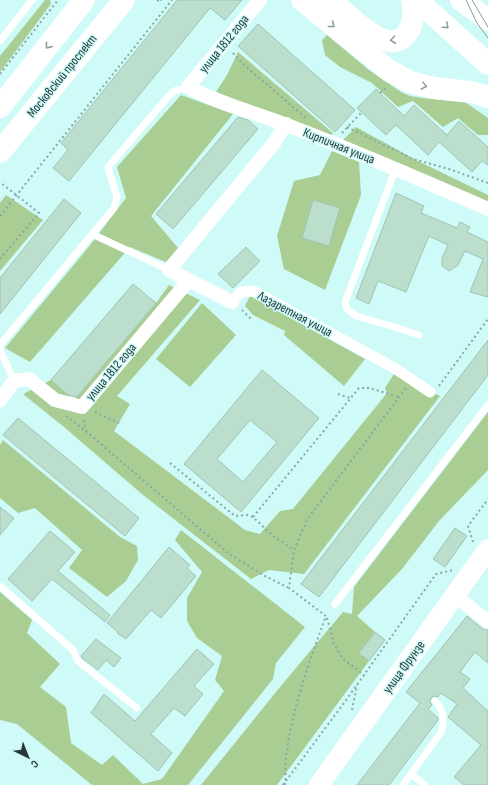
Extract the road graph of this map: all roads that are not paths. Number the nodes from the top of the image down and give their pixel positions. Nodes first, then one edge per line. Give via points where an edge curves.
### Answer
1 (32, 0) edge
2 (84, 0) edge
3 (124, 0) edge
4 (260, 0) edge
5 (302, 0) edge
6 (331, 0) edge
7 (412, 0) edge
8 (417, 0) edge
9 (461, 0) edge
10 (482, 0) edge
11 (488, 11) edge
12 (488, 20) edge
13 (0, 42) edge
14 (488, 64) edge
15 (188, 87) junction
16 (5, 97) edge
17 (488, 98) edge
18 (286, 124) junction
19 (0, 152) edge
20 (396, 168) junction
21 (488, 209) edge
22 (92, 234) junction
23 (169, 270) junction
24 (189, 280) junction
25 (237, 306) joint
26 (419, 335) dead end
27 (0, 345) edge
28 (0, 350) edge
29 (14, 381) junction
30 (430, 392) road end
31 (0, 400) edge
32 (488, 405) edge
33 (480, 546) edge
34 (0, 586) edge
35 (456, 596) junction
36 (336, 604) dead end
37 (488, 622) edge
38 (435, 701) dead end
39 (138, 708) dead end
40 (411, 774) junction
41 (319, 785) edge
42 (402, 785) edge
43 (425, 785) edge

1 - 13 lane
2 -> 16 main road
3 - 19 main road, Московский проспект
4 - 15 street, улица 1812 года
5 -> 17 main road via 388,70 410,82 434,88 471,92
7 -> 6 main road via 414,10 410,28 406,35 396,41 384,41 371,34
8 -> 14 main road
9 - 12 main road
10 - 11 main road
15 - 18 street, Кирпичная улица via 204,96
15 - 22 lane via 174,91 108,167 117,197 114,208
18 - 20 street, Кирпичная улица
18 - 23 street via 274,143
20 - 21 street, Кирпичная улица
20 - 26 lane via 345,302 347,309 356,316
22 - 23 lane
22 - 27 lane
23 - 24 street
24 - 25 street
24 - 29 street, улица 1812 года via 82,407 55,400 29,379
25 - 30 street, Лазаретная улица via 241,292 254,292 396,369
28 - 29 lane
29 - 31 street
32 - 36 lane
33 - 35 main road, улица Фрунзе
34 - 39 lane via 73,650 78,661
35 - 37 street
35 - 41 main road, улица Фрунзе
38 - 40 lane via 443,714 442,731
40 - 42 lane
40 - 43 lane

